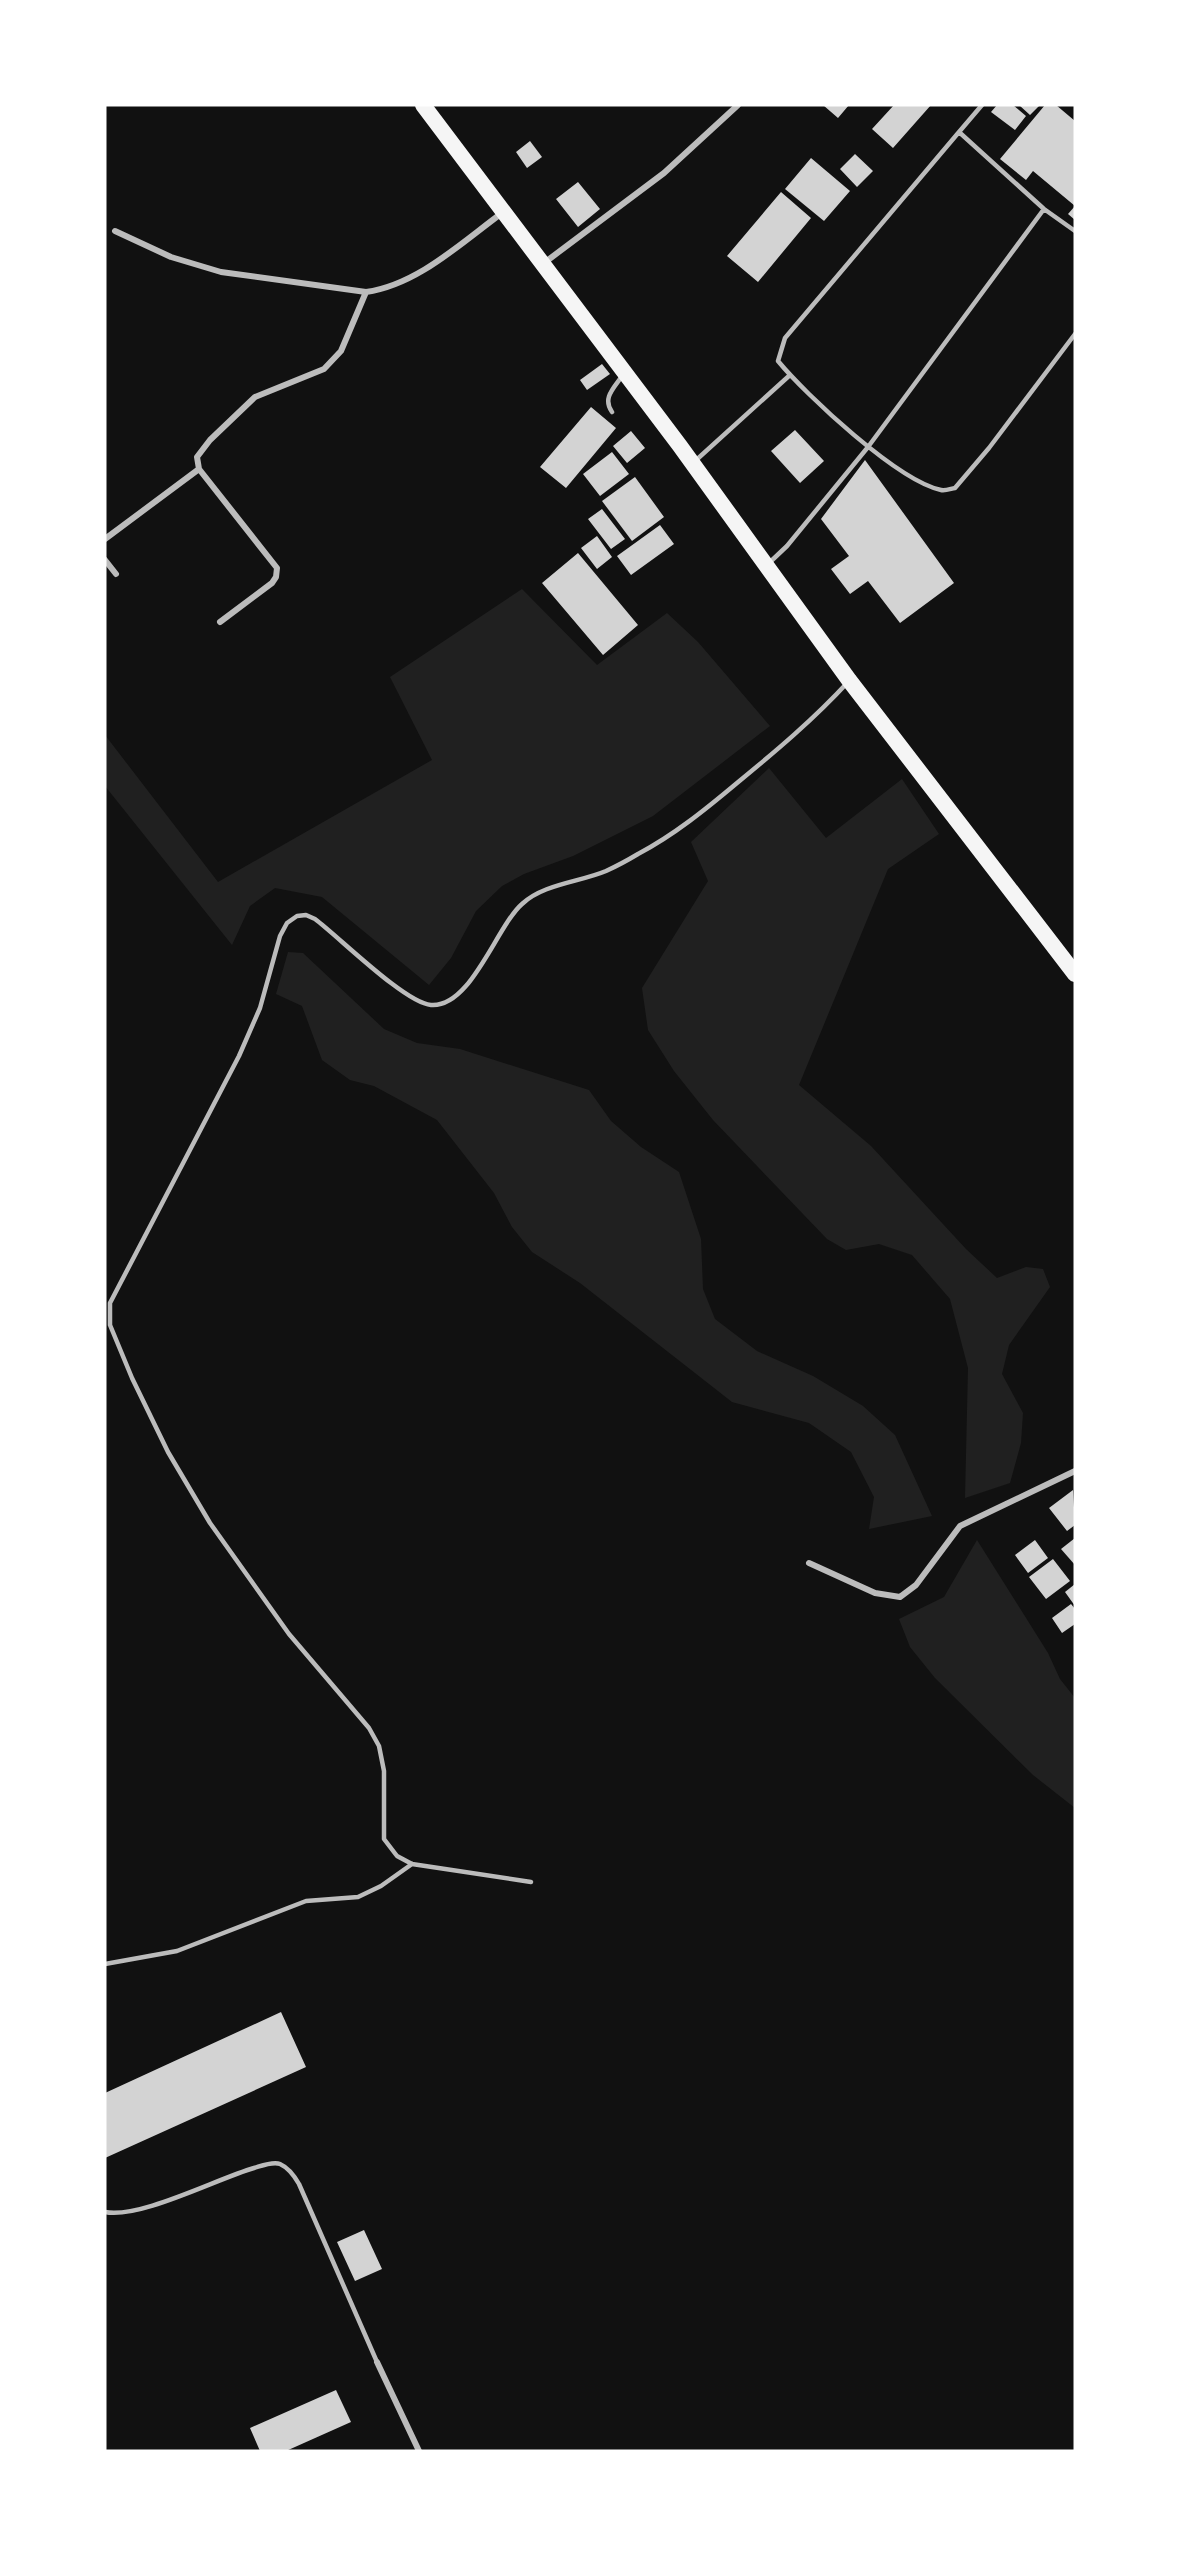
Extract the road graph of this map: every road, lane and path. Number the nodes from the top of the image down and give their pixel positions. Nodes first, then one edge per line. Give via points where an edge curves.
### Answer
1 (423, 105) edge
2 (738, 105) edge
3 (982, 105) edge
4 (959, 132) junction
5 (1044, 208) junction
6 (502, 212) junction
7 (115, 231) dead end
8 (1075, 231) edge
9 (542, 265) junction
10 (366, 292) junction
11 (1075, 334) edge
12 (625, 371) junction
13 (790, 375) junction
14 (612, 412) dead end
15 (868, 447) junction
16 (693, 463) junction
17 (199, 469) junction
18 (105, 539) edge
19 (105, 560) edge
20 (767, 566) junction
21 (116, 574) dead end
22 (220, 622) dead end
23 (849, 680) junction
24 (1075, 974) edge
25 (1075, 1471) edge
26 (809, 1563) dead end
27 (412, 1864) junction
28 (531, 1882) dead end
29 (105, 1964) edge
30 (105, 2212) edge
31 (377, 2362) joint
32 (419, 2451) edge

1 - 6 highway
2 - 9 street via 664,173
3 - 4 lane
4 - 5 lane
4 - 13 lane via 785,338 778,361
5 - 8 lane
5 - 15 lane
6 - 9 highway
6 - 10 street via 405,281
7 - 10 street via 171,257 221,272
9 - 12 highway
10 - 17 street via 341,351 324,369 255,397 210,440 197,457
11 - 15 lane via 955,489 942,490 913,477
12 - 14 lane via 608,398
12 - 16 highway
13 - 15 lane
13 - 16 lane
15 - 20 lane
16 - 20 highway
17 - 18 street
17 - 22 street via 277,568 272,583
19 - 21 street
20 - 23 highway
23 - 24 highway
23 - 27 lane via 772,755 674,833 605,871 552,888 522,903 503,926 478,971 448,1001 431,1005 413,997 306,915 287,922 275,950 260,1008 239,1056 110,1303 110,1325 132,1378 210,1523 290,1634 369,1728 379,1746 384,1772 384,1839 396,1856
25 - 26 street via 960,1526 916,1585 900,1597 875,1593
27 - 28 lane
27 - 29 lane via 358,1897 306,1901 177,1951
30 - 31 lane via 130,2212 230,2174 280,2164 299,2184
31 - 32 street

